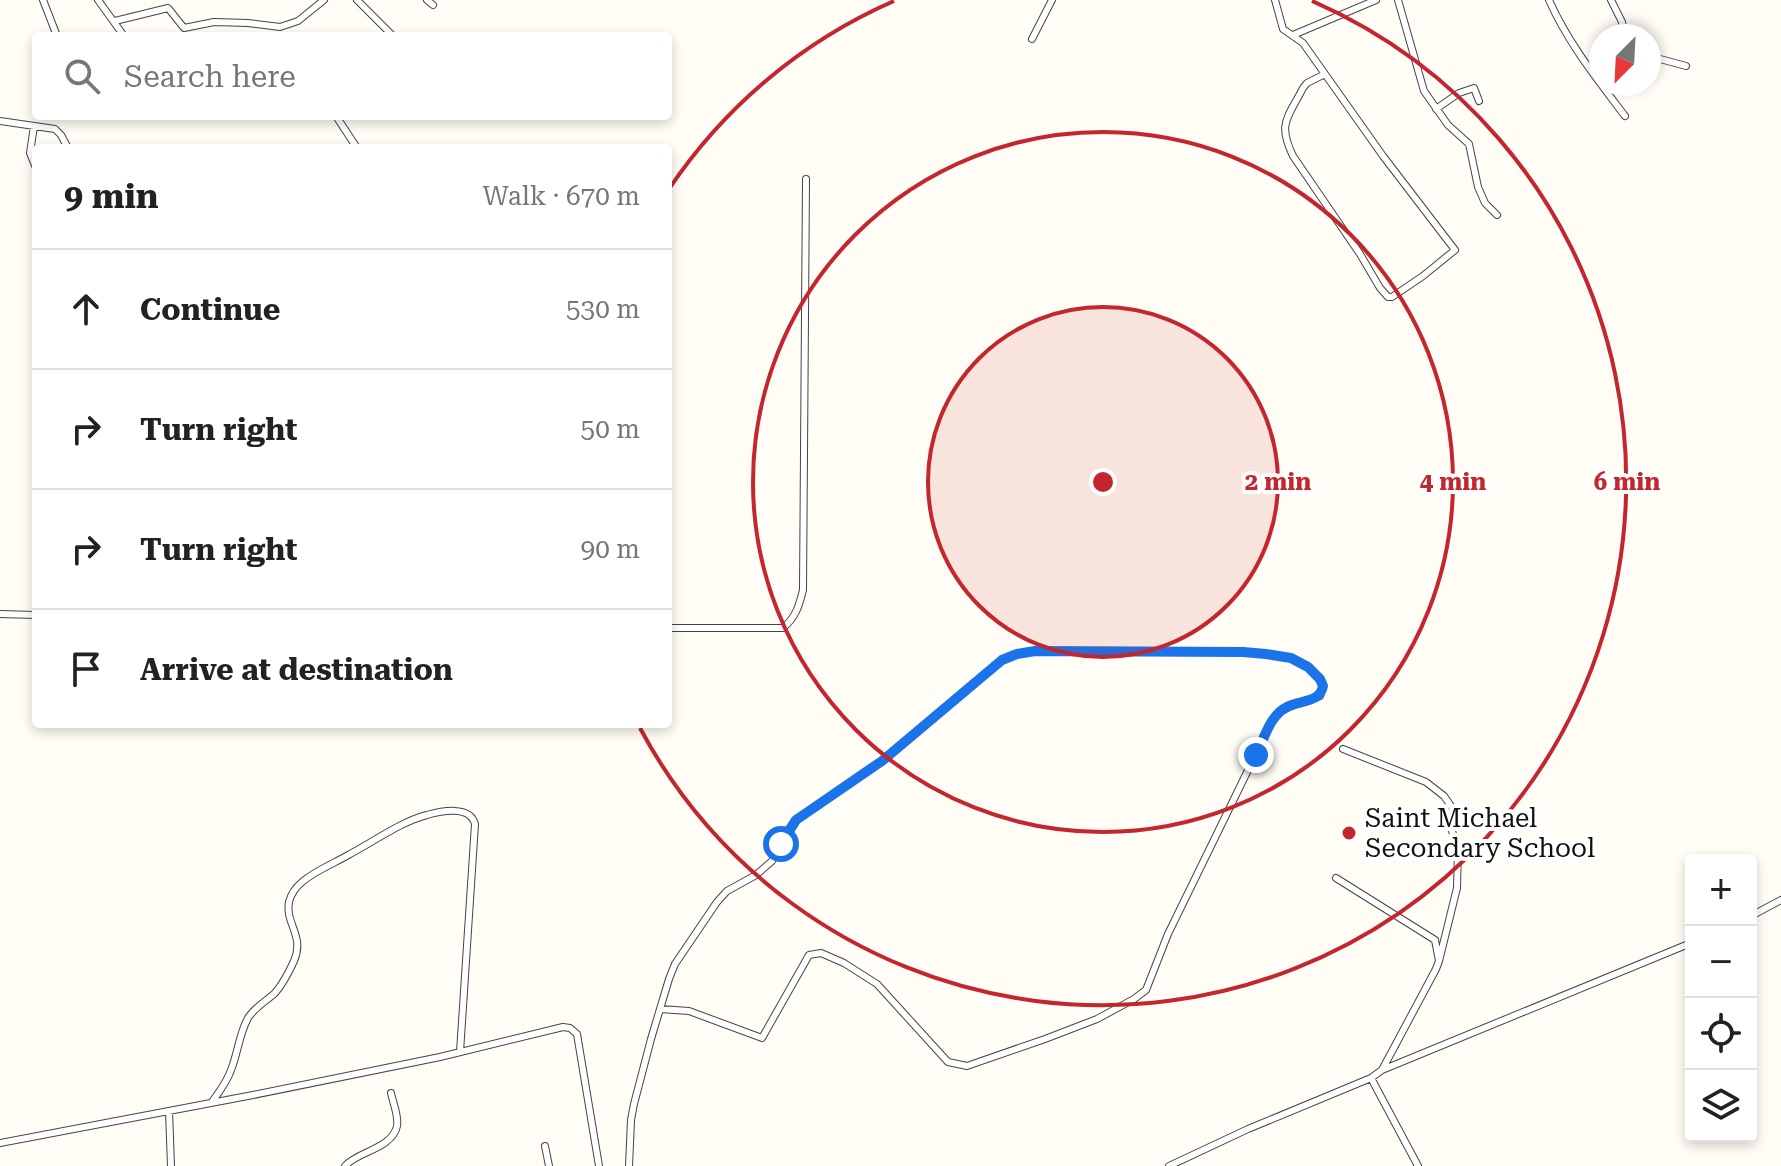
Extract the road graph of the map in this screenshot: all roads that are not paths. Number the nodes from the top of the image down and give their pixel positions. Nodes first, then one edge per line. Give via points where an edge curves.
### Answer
1 (43, 0) edge
2 (98, 0) edge
3 (324, 0) edge
4 (357, 0) edge
5 (1052, 0) edge
6 (1275, 0) edge
7 (1376, 0) edge
8 (1398, 0) edge
9 (1549, 0) edge
10 (1611, 0) edge
11 (115, 21) junction
12 (1622, 24) edge
13 (280, 27) junction
14 (55, 32) edge
15 (122, 32) edge
16 (283, 32) edge
17 (389, 32) edge
18 (1293, 35) junction
19 (1032, 39) dead end
20 (1661, 59) edge
21 (1686, 66) dead end
22 (1325, 74) junction
23 (1479, 101) dead end
24 (1436, 109) junction
25 (1625, 116) dead end
26 (339, 120) edge
27 (0, 121) edge
28 (34, 126) junction
29 (66, 144) edge
30 (354, 144) edge
31 (32, 158) edge
32 (806, 179) dead end
33 (1497, 215) dead end
34 (0, 614) edge
35 (32, 615) edge
36 (672, 628) edge
37 (1343, 749) dead end
38 (1336, 878) dead end
39 (1781, 900) edge
40 (1757, 913) edge
41 (1685, 945) edge
42 (1439, 961) junction
43 (660, 1009) junction
44 (460, 1052) junction
45 (1382, 1070) junction
46 (1371, 1078) junction
47 (391, 1093) dead end
48 (211, 1103) junction
49 (169, 1111) junction
50 (0, 1143) edge
51 (545, 1146) dead end
52 (171, 1166) edge
53 (345, 1166) edge
54 (549, 1166) edge
55 (599, 1166) edge
56 (629, 1166) edge
57 (1169, 1166) edge
58 (1418, 1166) edge

1 - 14 street
2 - 11 street
3 - 13 street via 298,21
4 - 17 street
5 - 19 street
6 - 18 street via 1281,26
7 - 18 street
8 - 24 street via 1420,81
9 - 25 street via 1577,52
10 - 12 street
11 - 13 street via 168,8 184,28 214,22
11 - 15 street
13 - 16 street
18 - 22 street
20 - 21 street
22 - 22 street via 1303,88 1284,128 1285,139 1384,294 1392,297 1455,250
23 - 24 street via 1474,88
24 - 33 street via 1469,144 1478,187
26 - 30 street
27 - 28 street
28 - 29 street via 55,129
28 - 31 street
32 - 36 street via 803,590 798,608 783,628
34 - 35 street
37 - 42 street via 1426,782 1453,809 1457,888
38 - 42 street via 1435,940
39 - 40 street
41 - 45 street
42 - 45 street
43 - 43 street via 675,964 717,902 772,861 796,820 882,761 1002,660 1035,651 1254,653 1299,662 1323,686 1320,696 1288,706 1273,719 1146,990 1097,1019 960,1065 948,1062 877,984 821,953 809,955 762,1038 689,1011
43 - 56 street via 631,1120
44 - 48 street
44 - 48 street via 475,824 468,814 437,812 383,836 293,891 289,914 297,937 294,960 278,989 251,1014 232,1070
44 - 55 street via 563,1027 574,1030
45 - 46 street
46 - 57 street
46 - 58 street
47 - 53 street via 397,1128
48 - 49 street
49 - 50 street
49 - 52 street
51 - 54 street

